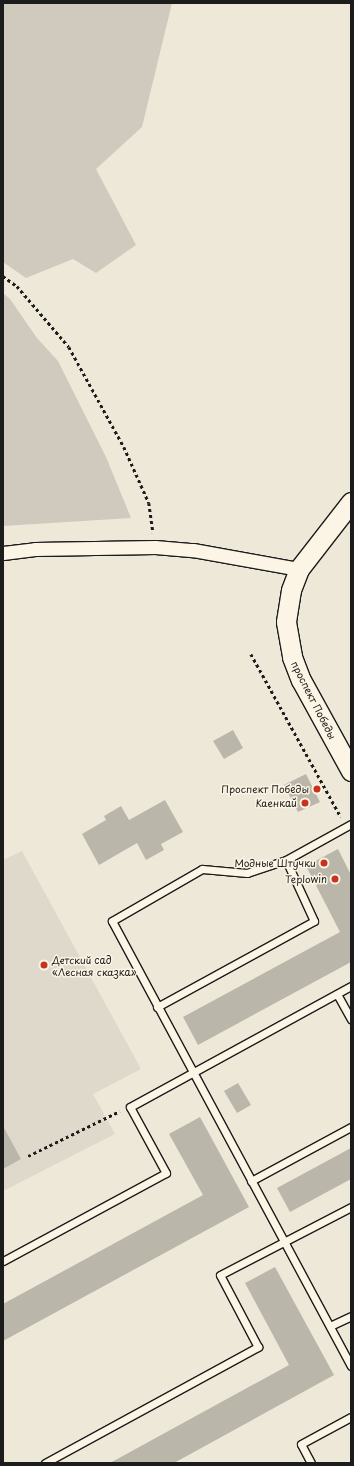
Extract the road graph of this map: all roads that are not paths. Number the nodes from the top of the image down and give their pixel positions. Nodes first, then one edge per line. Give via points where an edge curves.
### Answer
1 (351, 502) edge
2 (3, 553) edge
3 (299, 569) junction
4 (351, 771) edge
5 (349, 825) edge
6 (286, 860) junction
7 (351, 986) edge
8 (337, 994) junction
9 (157, 1007) junction
10 (351, 1019) edge
11 (192, 1073) junction
12 (351, 1127) edge
13 (251, 1181) junction
14 (351, 1207) edge
15 (284, 1241) junction
16 (3, 1261) edge
17 (351, 1316) edge
18 (330, 1326) junction
19 (351, 1366) edge
20 (351, 1417) edge
21 (45, 1463) edge
22 (311, 1463) edge

1 - 3 main road, проспект Победы
2 - 3 street via 76,547 155,547 201,551
3 - 4 main road, проспект Победы via 291,590 286,622 292,657 301,680
5 - 6 lane
6 - 9 lane via 314,921
6 - 9 lane via 247,873 202,869 112,921
7 - 8 lane
8 - 10 lane
8 - 11 lane
9 - 11 lane
11 - 13 lane
11 - 16 lane via 130,1107 166,1173
12 - 13 lane
13 - 15 lane
14 - 15 lane
15 - 18 lane
15 - 21 lane via 220,1275 258,1347
17 - 18 lane
18 - 19 lane
20 - 22 lane via 301,1444

